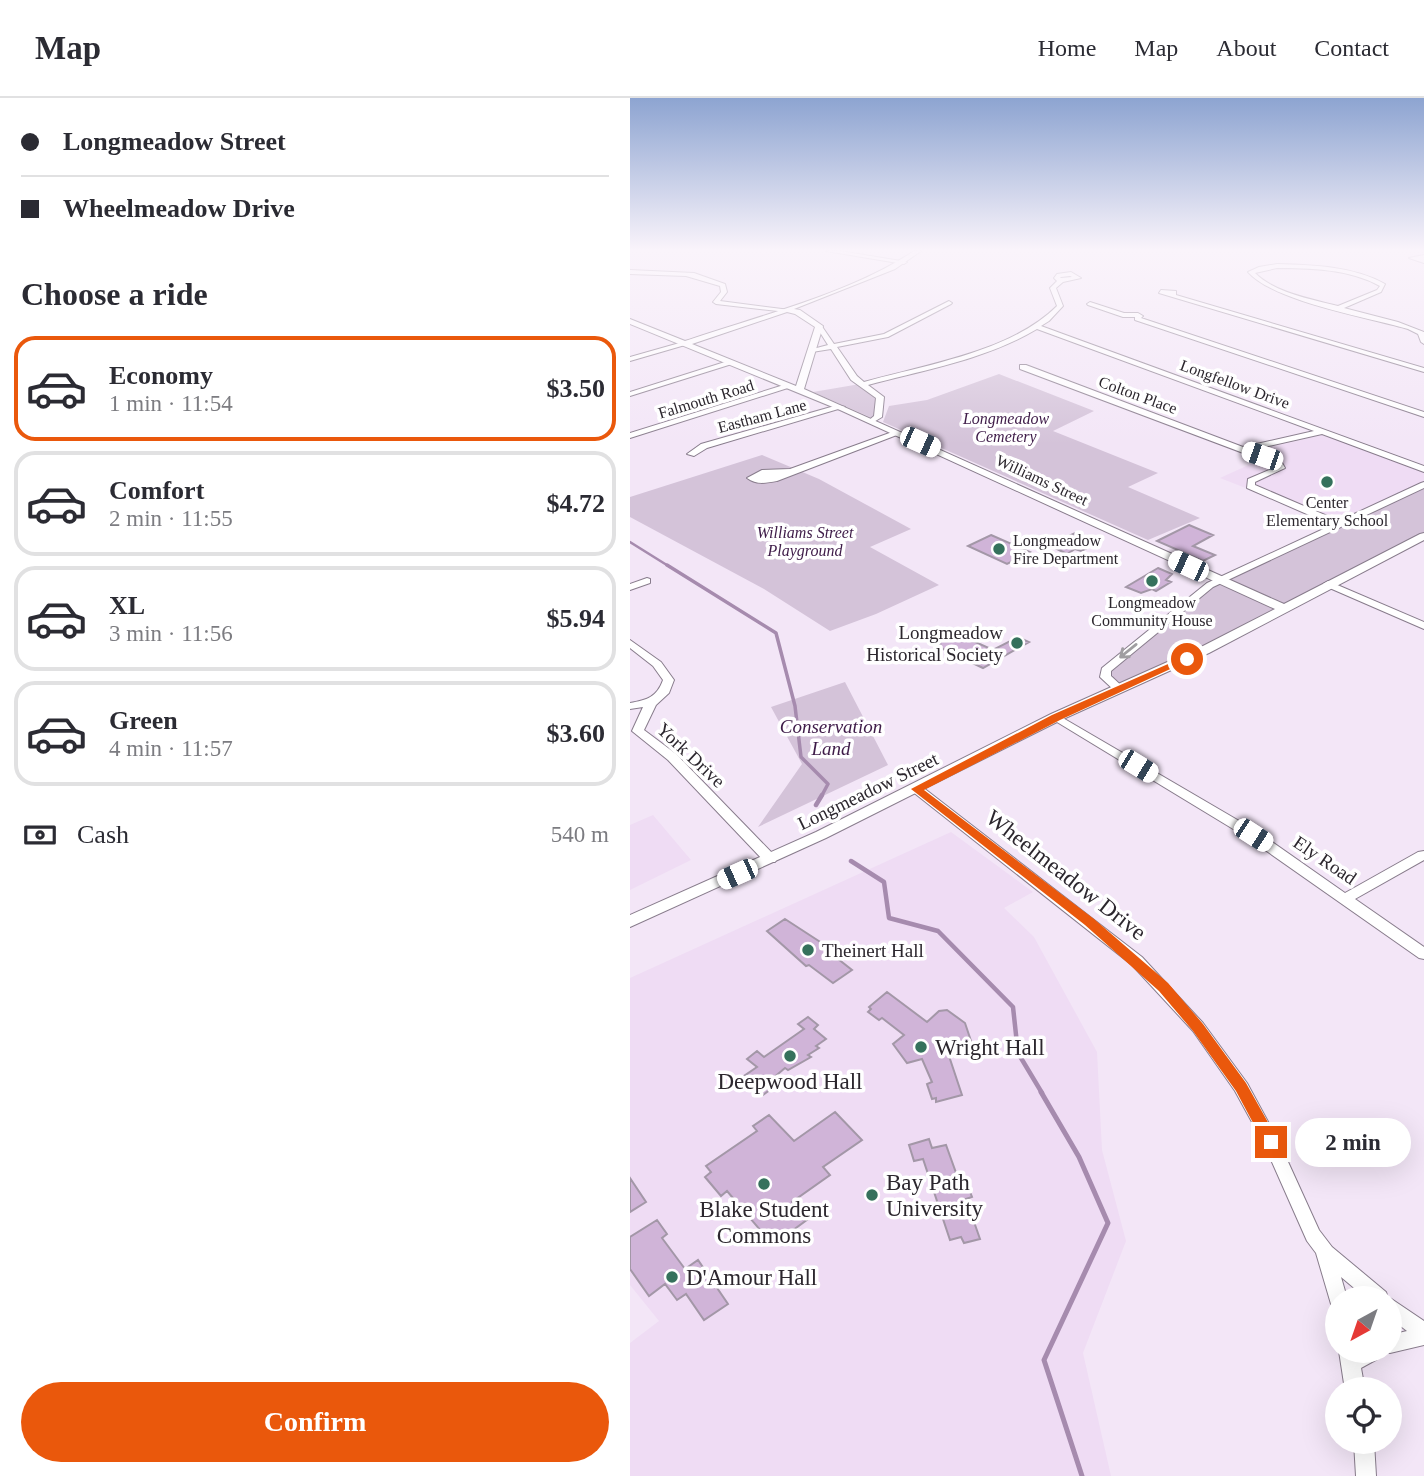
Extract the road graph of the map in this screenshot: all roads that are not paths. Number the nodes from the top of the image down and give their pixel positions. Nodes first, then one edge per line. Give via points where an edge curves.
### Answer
1 (771, 315) edge
2 (803, 315) edge
3 (926, 315) edge
4 (1051, 315) edge
5 (1139, 315) edge
6 (1241, 315) edge
7 (1365, 315) edge
8 (630, 321) edge
9 (1037, 326) junction
10 (819, 327) junction
11 (1424, 342) edge
12 (683, 344) junction
13 (834, 347) junction
14 (812, 350) junction
15 (630, 359) edge
16 (731, 363) junction
17 (1023, 367) dead end
18 (1424, 370) edge
19 (863, 384) junction
20 (795, 388) junction
21 (630, 394) edge
22 (841, 407) junction
23 (1424, 415) edge
24 (872, 421) junction
25 (1321, 432) junction
26 (898, 433) junction
27 (630, 436) edge
28 (1243, 450) junction
29 (691, 453) dead end
30 (1424, 469) edge
31 (792, 471) dead end
32 (1249, 485) joint
33 (1424, 485) edge
34 (1340, 525) junction
35 (1424, 536) edge
36 (1221, 580) junction
37 (647, 581) dead end
38 (1328, 584) junction
39 (630, 587) edge
40 (1283, 608) junction
41 (1424, 626) edge
42 (630, 643) edge
43 (1119, 689) junction
44 (651, 703) junction
45 (630, 706) edge
46 (1056, 717) junction
47 (634, 728) edge
48 (916, 789) junction
49 (1423, 855) edge
50 (770, 859) junction
51 (1346, 898) junction
52 (630, 921) edge
53 (1424, 954) edge
54 (1324, 1250) junction
55 (1334, 1286) edge
56 (1365, 1286) edge
57 (1402, 1317) edge
58 (1424, 1334) edge
59 (1402, 1340) edge
60 (1364, 1454) edge
61 (1366, 1476) edge

1 - 12 main road
2 - 10 main road
3 - 13 street via 886,336
4 - 9 street
5 - 23 street via 1137,319
6 - 18 street
7 - 11 street via 1422,333
8 - 12 main road, Williams Street
9 - 19 street via 967,355
9 - 25 street, Longfellow Drive
10 - 13 street
10 - 14 main road
12 - 15 street
12 - 16 main road, Williams Street
13 - 14 street
13 - 19 street via 853,378
14 - 20 main road
16 - 20 main road, Williams Street
16 - 21 street
17 - 28 street, Colton Place
19 - 24 street via 881,399 878,418
20 - 22 main road, Williams Street
20 - 27 street, Falmouth Road
22 - 24 main road, Williams Street
22 - 29 street, Eastham Lane
24 - 26 main road, Williams Street
25 - 28 street
25 - 30 street, Longfellow Drive
26 - 31 street
26 - 36 main road, Williams Street
28 - 32 street, Colton Place via 1282,467
32 - 34 street, Colton Place
33 - 34 street
34 - 36 street
35 - 38 main road, Longmeadow Street
36 - 40 main road, Williams Street
36 -> 43 street via 1106,670 1105,677
37 - 39 street
38 - 40 main road, Longmeadow Street
38 - 41 street
40 - 43 main road, Longmeadow Street
42 - 44 street, York Drive via 669,677 665,691
43 - 46 main road, Longmeadow Street
44 - 45 street
44 - 47 street, York Drive
46 - 48 main road, Longmeadow Street
46 - 51 street, Ely Road via 1253,835
47 - 50 street, York Drive via 672,757
48 - 50 main road, Longmeadow Street
48 - 54 street, Wheelmeadow Drive via 1089,922 1163,987 1241,1087
49 - 51 street
50 - 52 main road, Longmeadow Street
51 - 53 street, Ely Road
54 - 55 street, Wheelmeadow Drive
54 - 56 street
57 - 58 street
58 - 59 street
60 - 61 street

